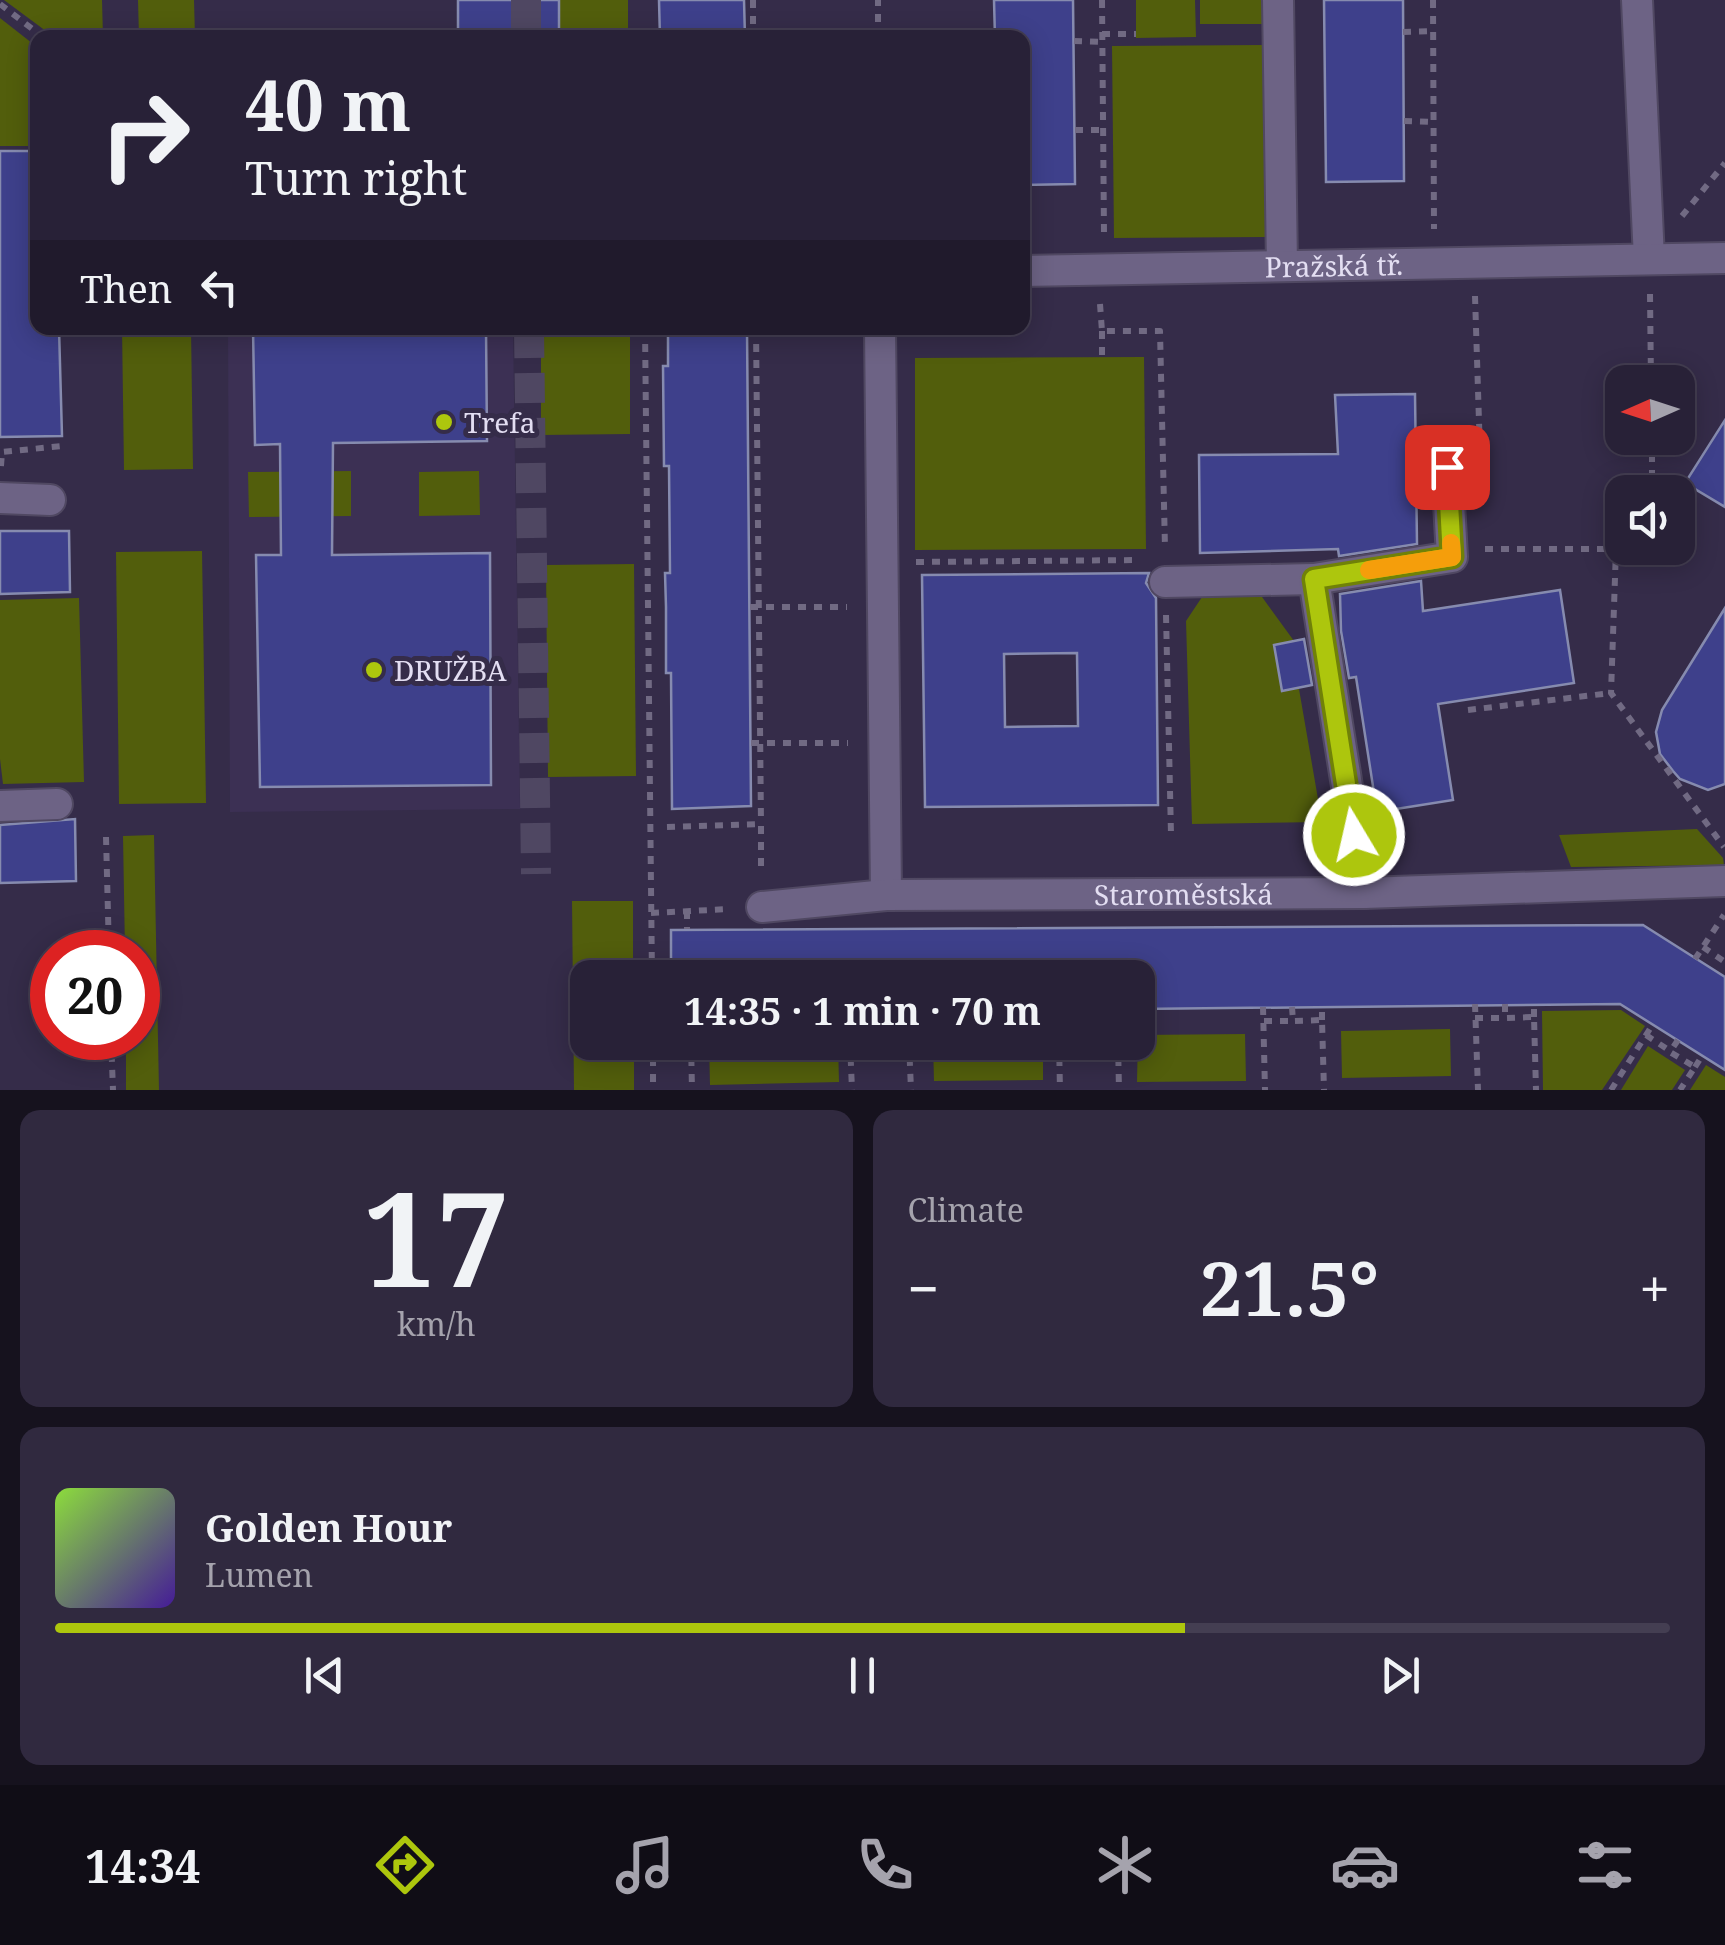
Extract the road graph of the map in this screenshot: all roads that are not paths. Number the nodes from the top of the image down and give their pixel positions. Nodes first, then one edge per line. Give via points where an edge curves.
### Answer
1 (1278, 0) edge
2 (1636, 0) edge
3 (1725, 258) edge
4 (1641, 259) junction
5 (1282, 266) junction
6 (1030, 272) edge
7 (880, 335) edge
8 (1447, 467) dead end
9 (0, 498) edge
10 (50, 500) dead end
11 (1156, 571) road end
12 (1314, 579) junction
13 (57, 804) dead end
14 (0, 806) edge
15 (1725, 881) edge
16 (1364, 892) junction
17 (886, 895) junction
18 (762, 907) road end

1 - 5 street
2 - 4 street
3 - 4 street, Pražská tř.
4 - 5 street, Pražská tř.
5 - 6 street, Pražská tř.
7 - 17 street
8 - 12 street via 1452,557
9 - 10 street
11 - 12 street
12 - 16 street
13 - 14 street
15 - 16 street, Staroměstská
16 - 17 street, Staroměstská
17 - 18 street, Staroměstská

